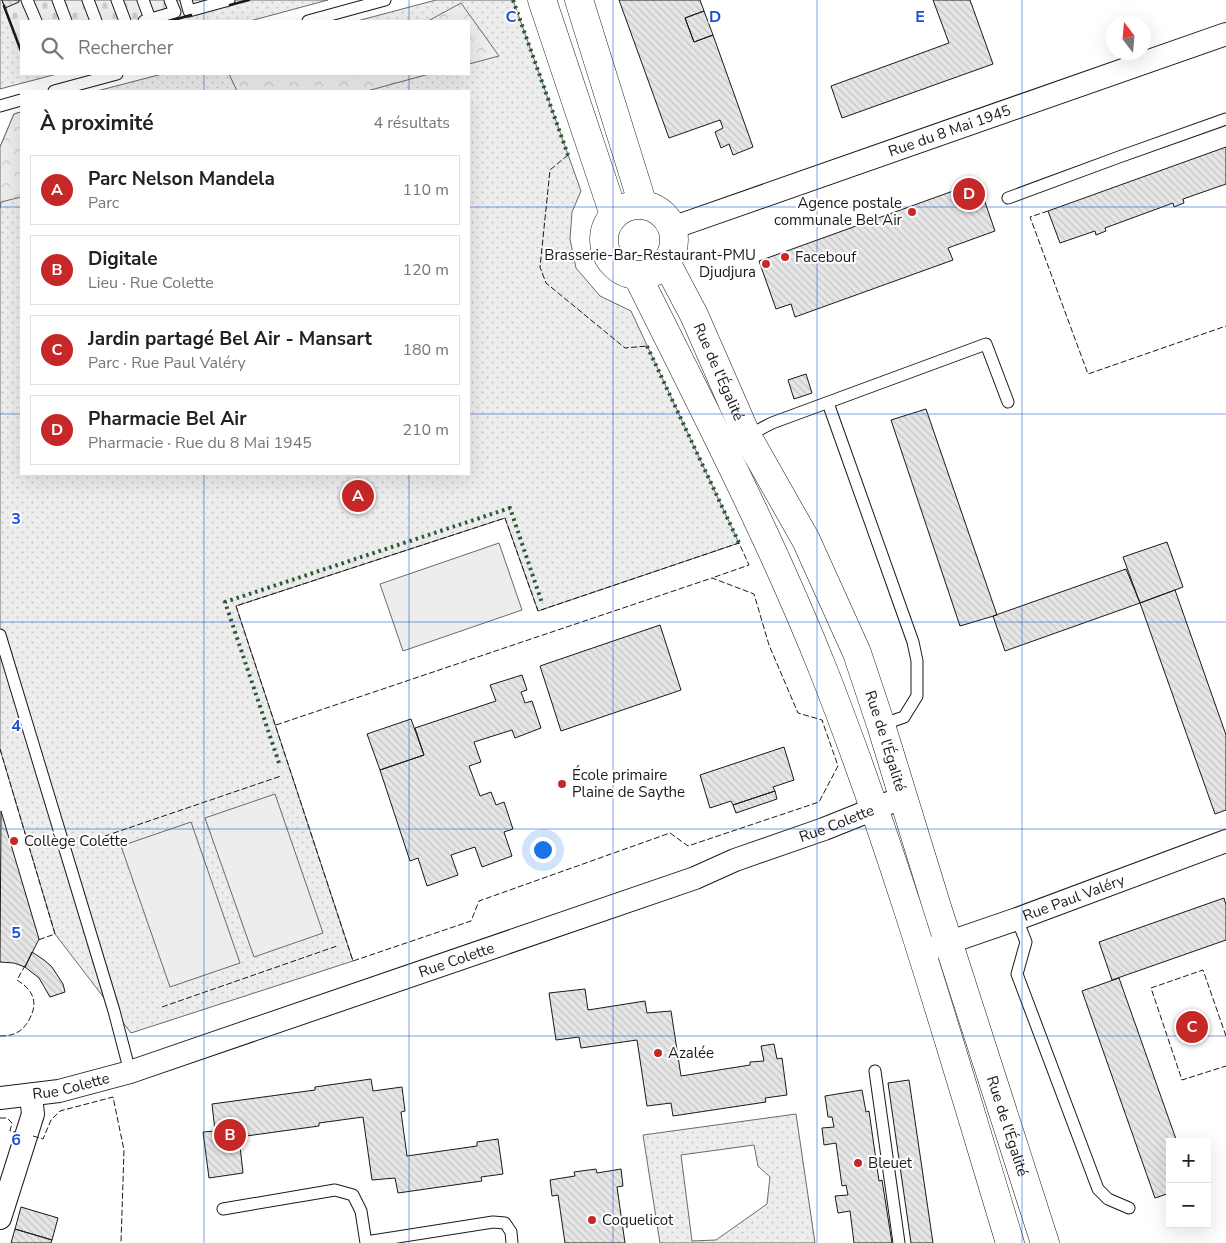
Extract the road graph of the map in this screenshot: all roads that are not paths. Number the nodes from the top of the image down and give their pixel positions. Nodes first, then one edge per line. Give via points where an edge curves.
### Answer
1 (27, 0) edge
2 (58, 0) edge
3 (88, 0) edge
4 (117, 0) edge
5 (143, 0) edge
6 (170, 0) edge
7 (186, 0) edge
8 (229, 0) edge
9 (385, 0) edge
10 (542, 0) edge
11 (579, 0) edge
12 (36, 20) edge
13 (66, 20) edge
14 (96, 20) edge
15 (125, 20) edge
16 (147, 20) edge
17 (312, 20) edge
18 (1226, 34) edge
19 (113, 75) edge
20 (58, 90) edge
21 (20, 100) edge
22 (0, 106) edge
23 (1226, 119) edge
24 (1008, 198) dead end
25 (643, 205) junction
26 (614, 215) junction
27 (672, 228) junction
28 (666, 262) junction
29 (637, 275) junction
30 (1008, 402) dead end
31 (828, 403) junction
32 (747, 436) junction
33 (0, 635) edge
34 (881, 725) junction
35 (904, 797) junction
36 (875, 808) junction
37 (1226, 841) edge
38 (1017, 919) junction
39 (949, 942) junction
40 (921, 952) junction
41 (875, 1071) dead end
42 (130, 1072) junction
43 (31, 1096) junction
44 (0, 1098) edge
45 (1128, 1208) dead end
46 (223, 1209) dead end
47 (0, 1218) edge
48 (366, 1242) edge
49 (512, 1243) edge
50 (899, 1243) edge
51 (1010, 1243) edge
52 (1045, 1243) edge

1 - 12 lane
2 - 13 lane
3 - 14 lane
4 - 15 lane
5 - 16 lane
6 - 16 lane via 175,12
7 - 8 lane via 189,11
9 - 17 lane
10 - 26 street
11 - 25 street
18 - 27 street, Rue du 8 Mai 1945
19 - 20 lane
21 - 22 lane
23 - 24 lane
25 - 26 street via 622,209
25 - 27 street via 661,212
26 - 29 street via 604,236 608,258 625,272
27 - 28 street via 674,246
28 - 29 street via 658,270
28 - 32 street, Rue de l'Égalité via 694,315
29 - 36 street, Rue de l'Égalité via 774,551
30 - 31 lane via 986,344
31 - 32 lane via 772,423
31 - 34 lane via 917,661 917,696 904,717
32 - 34 street, Rue de l'Égalité via 806,540 857,653
33 - 42 lane
34 - 35 street, Rue de l'Égalité
35 - 36 street, Rue Colette
35 - 39 street, Rue de l'Égalité
36 - 40 street, Rue de l'Égalité
36 - 42 street, Rue Colette via 695,878
37 - 38 street, Rue Paul Valéry
38 - 39 street, Rue Paul Valéry
38 - 45 lane via 1026,942 1017,974 1098,1189 1108,1199
39 - 40 street, Rue Paul Valéry
39 - 52 street, Rue de l'Égalité
40 - 51 street, Rue de l'Égalité
41 - 50 lane
42 - 43 street, Rue Colette
43 - 44 street, Rue Colette
43 - 47 street via 33,1114
46 - 48 lane via 335,1190 353,1195 361,1211
48 - 49 lane via 493,1222 505,1223 511,1232

